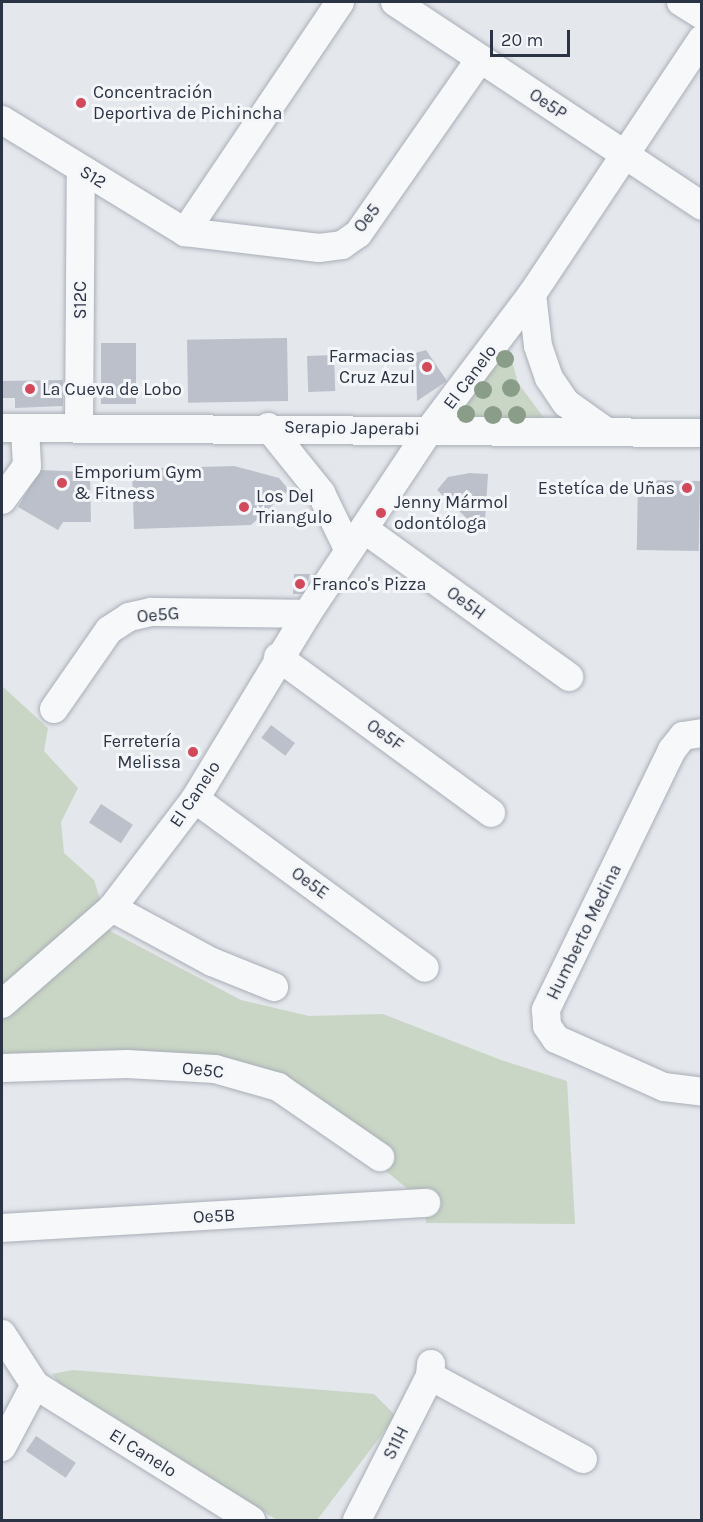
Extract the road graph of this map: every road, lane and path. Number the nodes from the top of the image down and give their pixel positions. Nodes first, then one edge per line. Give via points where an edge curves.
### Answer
1 (340, 2) edge
2 (395, 2) edge
3 (681, 2) edge
4 (702, 15) edge
5 (702, 39) edge
6 (480, 59) junction
7 (2, 120) edge
8 (624, 155) junction
9 (81, 170) junction
10 (702, 207) edge
11 (185, 232) junction
12 (532, 294) junction
13 (268, 427) junction
14 (13, 428) edge
15 (79, 429) junction
16 (430, 429) junction
17 (604, 430) junction
18 (702, 433) edge
19 (2, 500) edge
20 (357, 539) junction
21 (307, 614) junction
22 (278, 657) junction
23 (569, 677) dead end
24 (54, 709) dead end
25 (702, 733) edge
26 (195, 799) junction
27 (491, 813) dead end
28 (112, 908) junction
29 (425, 968) dead end
30 (274, 987) dead end
31 (2, 1004) edge
32 (2, 1068) edge
33 (702, 1092) edge
34 (380, 1157) dead end
35 (426, 1203) dead end
36 (2, 1228) edge
37 (2, 1334) edge
38 (35, 1385) junction
39 (2, 1447) edge
40 (583, 1459) dead end
41 (251, 1521) edge
42 (357, 1521) edge

1 - 11 street
2 - 6 street, Oe5P
3 - 4 street
5 - 8 street, El Canelo
6 - 8 street, Oe5P
6 - 11 street, Oe5 via 358,234 342,245 319,248
7 - 9 street, S12
8 - 10 street, Oe5P
8 - 12 street, El Canelo
9 - 11 street, S12
9 - 15 street, S12C
12 - 16 street, El Canelo
12 - 17 street via 538,346 549,378 566,403
13 - 15 street, Serapio Japerabi
13 - 16 street, Serapio Japerabi
13 - 20 street
14 - 15 street, Serapio Japerabi
14 - 19 street via 27,466
16 - 17 street, Serapio Japerabi
16 - 20 street, El Canelo
17 - 18 street, Serapio Japerabi
20 - 21 street, El Canelo
20 - 23 street, Oe5H
21 - 22 street, El Canelo
21 - 24 street, Oe5G via 151,612 129,617 110,630
22 - 26 street, El Canelo
22 - 27 street, Oe5F
25 - 33 street, Humberto Medina via 683,736 672,750 546,1010 547,1026 556,1039 664,1087
26 - 28 street, El Canelo
26 - 29 street, Oe5E
28 - 30 street via 212,962
28 - 31 street, El Canelo
32 - 34 street, Oe5C via 127,1064 216,1069 278,1087
35 - 36 street, Oe5B
37 - 38 street, El Canelo
38 - 39 street
38 - 41 street, El Canelo
40 - 42 street, S11H via 430,1370

